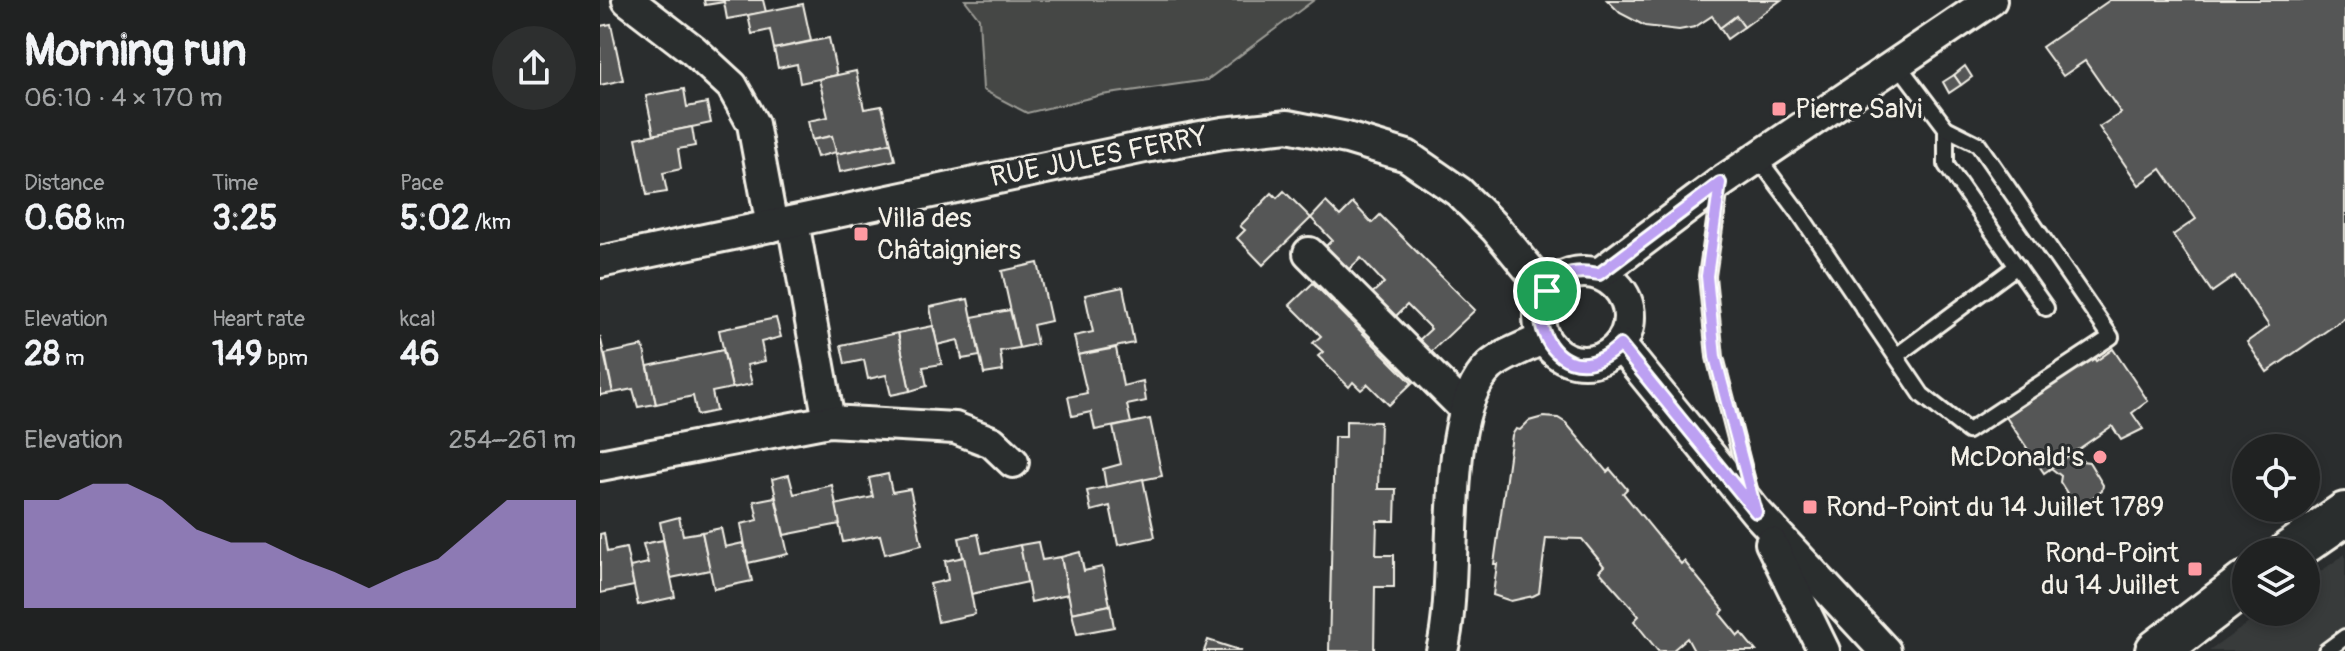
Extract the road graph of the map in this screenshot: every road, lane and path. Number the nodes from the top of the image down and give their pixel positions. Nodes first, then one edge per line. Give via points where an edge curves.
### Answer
1 (628, 0) edge
2 (1991, 0) edge
3 (1897, 63) junction
4 (1946, 128) junction
5 (1758, 158) junction
6 (1720, 183) junction
7 (783, 224) junction
8 (1309, 253) dead end
9 (600, 262) edge
10 (2017, 266) junction
11 (1599, 274) junction
12 (1547, 291) junction
13 (2046, 308) dead end
14 (1544, 338) junction
15 (1620, 345) junction
16 (1896, 356) junction
17 (1465, 409) junction
18 (829, 421) junction
19 (1013, 462) dead end
20 (600, 465) edge
21 (1756, 512) junction
22 (2345, 514) edge
23 (2310, 538) edge
24 (2232, 594) edge
25 (2194, 622) junction
26 (2345, 637) edge
27 (1442, 651) edge
28 (1824, 651) edge
29 (1885, 651) edge
30 (2146, 651) edge
31 (2157, 651) edge
32 (2326, 651) edge

1 - 7 street via 732,86 753,124
2 - 3 street
3 - 4 lane
3 - 5 street
4 - 10 lane via 1946,165
4 - 16 lane via 1978,144 2111,337 1968,431 1922,395
5 - 6 street
5 - 16 lane
6 - 11 street
6 - 21 lane via 1707,276 1715,357
7 - 9 street, RUE JULES FERRY
7 - 12 street, RUE JULES FERRY via 1145,147 1288,126 1407,156 1459,192
7 - 18 street
8 - 17 street
10 - 13 lane
10 - 16 lane
11 - 12 street via 1571,274
11 - 15 street via 1622,291 1628,304 1630,318
12 - 14 street via 1539,314
14 - 15 street via 1553,350 1580,362 1595,361
14 - 17 street via 1491,365
15 - 21 street
17 - 27 street via 1458,437
18 - 19 street via 955,428 992,442
18 - 20 street
21 - 28 street
21 - 29 street
22 - 23 main road
24 - 25 main road
25 - 30 main road
25 - 31 main road
26 - 32 lane

